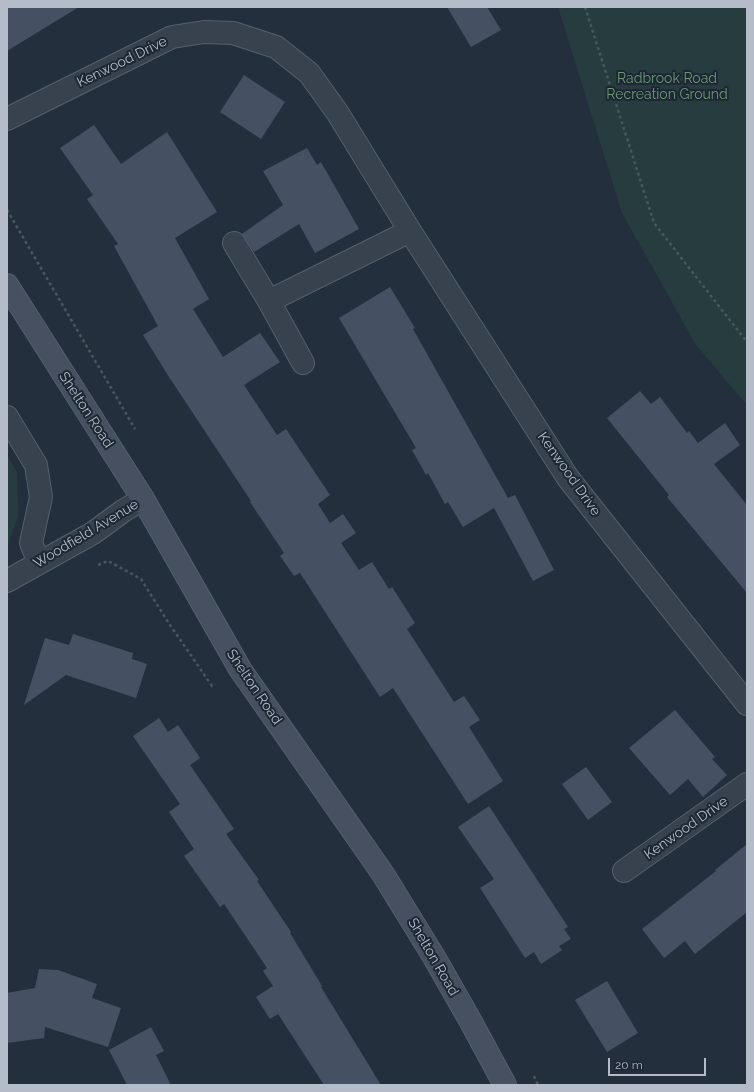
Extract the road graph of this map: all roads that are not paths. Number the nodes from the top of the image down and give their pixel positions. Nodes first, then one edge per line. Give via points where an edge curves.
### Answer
1 (7, 119) edge
2 (410, 231) junction
3 (234, 243) dead end
4 (7, 285) edge
5 (269, 301) junction
6 (303, 363) dead end
7 (7, 417) edge
8 (143, 499) junction
9 (39, 563) junction
10 (7, 582) edge
11 (747, 704) edge
12 (747, 784) edge
13 (624, 871) dead end
14 (505, 1085) edge

1 - 2 street, Kenwood Drive via 172,37 204,32 233,33 276,47 309,74 337,112
2 - 5 street
2 - 11 street, Kenwood Drive via 568,478
3 - 5 street
4 - 8 main road, Shelton Road
5 - 6 street
7 - 9 street via 36,464 41,497 31,543
8 - 9 street, Woodfield Avenue via 93,533
8 - 14 main road, Shelton Road via 240,669 383,874 464,1009
9 - 10 street, Woodfield Avenue
12 - 13 street, Kenwood Drive

